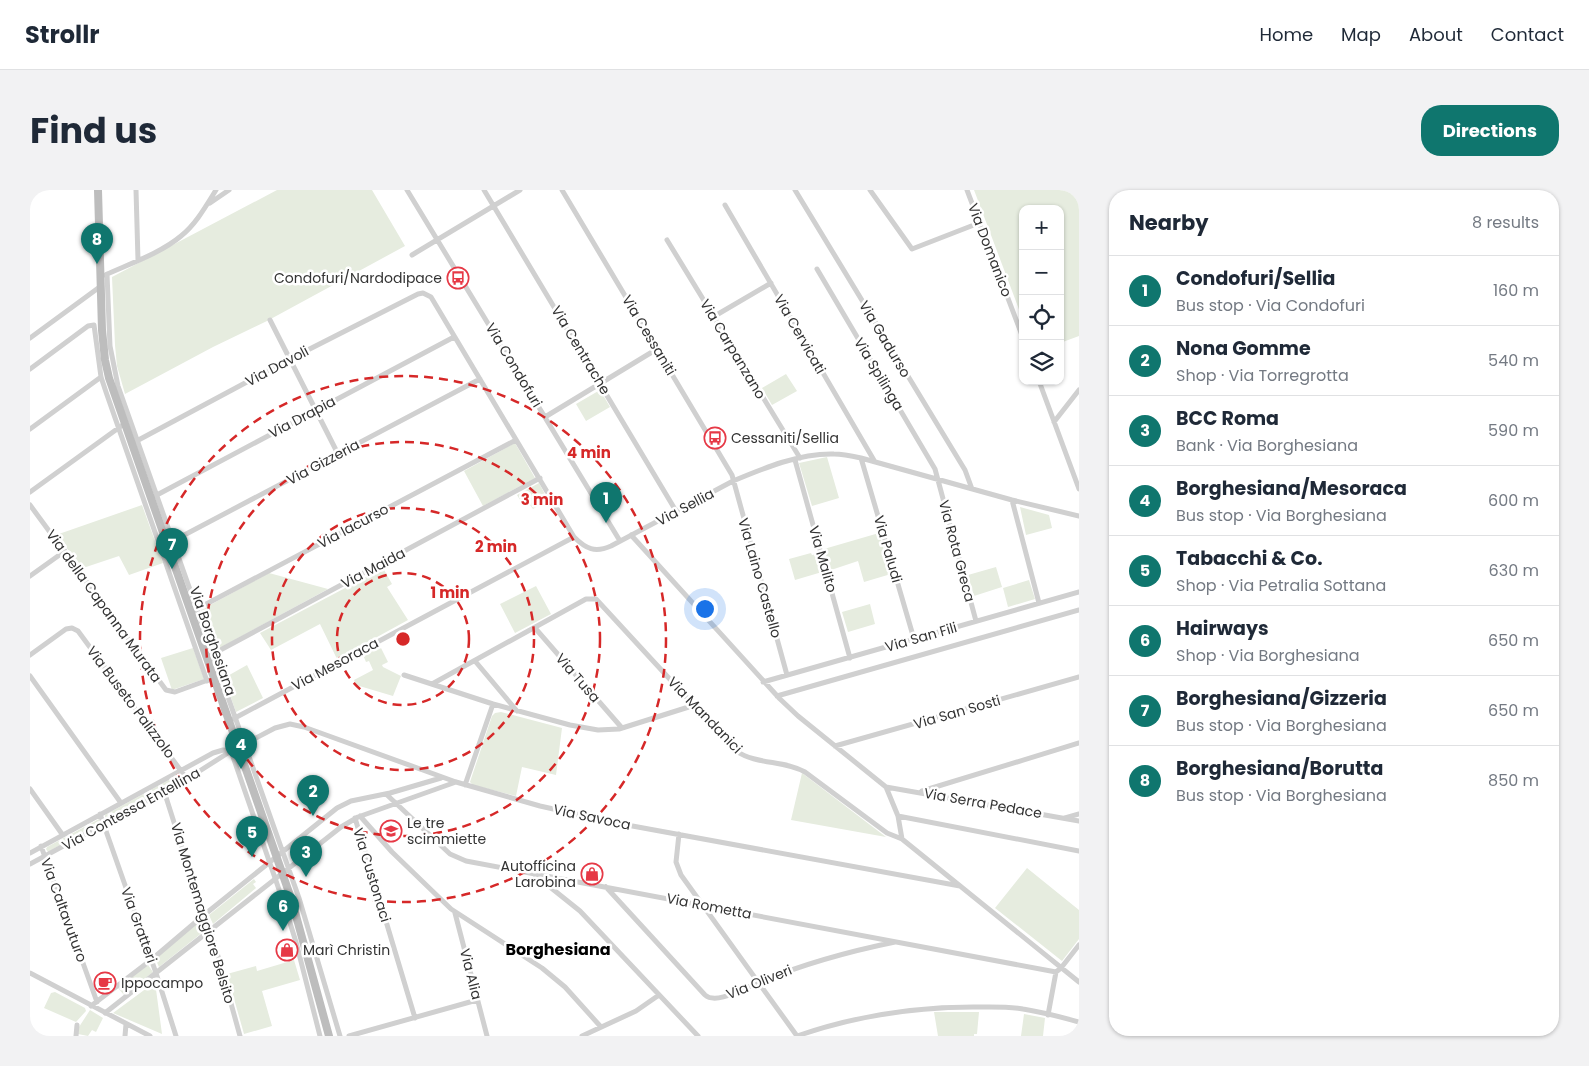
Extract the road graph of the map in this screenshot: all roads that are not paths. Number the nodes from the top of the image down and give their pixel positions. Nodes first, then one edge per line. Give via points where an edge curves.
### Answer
1 (136, 190) edge
2 (216, 190) edge
3 (228, 190) edge
4 (407, 190) edge
5 (484, 190) edge
6 (520, 190) edge
7 (562, 190) edge
8 (795, 190) edge
9 (870, 190) edge
10 (967, 190) edge
11 (98, 191) edge
12 (207, 204) junction
13 (724, 205) dead end
14 (494, 206) junction
15 (979, 223) junction
16 (437, 240) junction
17 (667, 240) dead end
18 (412, 255) dead end
19 (138, 260) junction
20 (817, 269) dead end
21 (103, 279) junction
22 (771, 283) junction
23 (425, 293) joint
24 (713, 317) junction
25 (270, 320) dead end
26 (1019, 328) edge
27 (454, 337) junction
28 (30, 338) edge
29 (657, 349) junction
30 (290, 359) junction
31 (30, 369) edge
32 (101, 376) junction
33 (480, 379) junction
34 (601, 384) junction
35 (1040, 385) edge
36 (115, 387) junction
37 (1079, 390) edge
38 (316, 410) junction
39 (545, 417) junction
40 (1054, 422) junction
41 (121, 426) junction
42 (30, 429) edge
43 (516, 440) junction
44 (134, 443) junction
45 (338, 454) junction
46 (861, 458) junction
47 (797, 459) junction
48 (875, 462) junction
49 (540, 478) junction
50 (938, 480) junction
51 (733, 481) junction
52 (1079, 489) edge
53 (972, 490) junction
54 (30, 492) edge
55 (153, 497) junction
56 (1012, 500) junction
57 (30, 505) edge
58 (676, 511) junction
59 (1079, 516) edge
60 (574, 536) junction
61 (632, 536) junction
62 (620, 541) junction
63 (169, 543) junction
64 (64, 551) junction
65 (30, 576) edge
66 (1079, 592) edge
67 (1039, 603) junction
68 (1079, 610) edge
69 (193, 611) junction
70 (976, 621) junction
71 (534, 628) junction
72 (914, 639) junction
73 (30, 655) edge
74 (209, 656) junction
75 (850, 658) junction
76 (475, 661) junction
77 (404, 675) dead end
78 (787, 675) junction
79 (30, 676) edge
80 (1079, 677) edge
81 (210, 679) junction
82 (763, 682) junction
83 (432, 684) junction
84 (777, 696) junction
85 (493, 704) junction
86 (695, 705) junction
87 (518, 711) junction
88 (232, 720) junction
89 (622, 728) junction
90 (1079, 743) edge
91 (835, 746) junction
92 (238, 748) junction
93 (181, 770) junction
94 (442, 778) junction
95 (187, 779) junction
96 (456, 782) junction
97 (465, 785) junction
98 (886, 787) junction
99 (30, 789) edge
100 (164, 791) junction
101 (921, 792) junction
102 (386, 794) junction
103 (121, 803) junction
104 (396, 804) junction
105 (100, 814) junction
106 (1079, 814) edge
107 (898, 816) junction
108 (358, 817) junction
109 (1064, 818) junction
110 (1079, 821) edge
111 (104, 824) junction
112 (62, 834) junction
113 (679, 834) junction
114 (902, 839) junction
115 (41, 846) junction
116 (1079, 851) edge
117 (30, 853) edge
118 (44, 856) junction
119 (275, 856) junction
120 (30, 864) edge
121 (288, 868) junction
122 (532, 874) junction
123 (278, 876) junction
124 (960, 886) junction
125 (606, 887) junction
126 (704, 905) junction
127 (455, 912) junction
128 (204, 915) junction
129 (211, 931) junction
130 (898, 942) junction
131 (1079, 945) edge
132 (152, 960) junction
133 (1061, 968) junction
134 (1056, 972) junction
135 (30, 973) edge
136 (156, 973) junction
137 (758, 982) junction
138 (1079, 982) edge
139 (659, 995) junction
140 (477, 1000) junction
141 (97, 1002) junction
142 (92, 1006) junction
143 (105, 1013) junction
144 (1048, 1015) junction
145 (414, 1018) junction
146 (1079, 1022) edge
147 (126, 1024) junction
148 (77, 1025) dead end
149 (601, 1027) junction
150 (76, 1036) edge
151 (125, 1036) edge
152 (150, 1036) edge
153 (176, 1036) edge
154 (240, 1036) edge
155 (320, 1036) edge
156 (329, 1036) edge
157 (340, 1036) edge
158 (349, 1036) edge
159 (487, 1036) edge
160 (582, 1036) edge
161 (698, 1036) edge
162 (797, 1036) edge

1 - 19 street
2 - 12 street
3 - 12 street
4 - 16 street, Via Condofuri
5 - 14 street, Via Centrache
6 - 14 street
7 - 29 street, Via Cessaniti
8 - 53 street, Via Gadurso via 964,468
9 - 15 street via 912,248
10 - 15 street, Via Domanico
11 - 21 street, Via Borghesiana
12 - 19 street via 181,236
13 - 22 street, Via Cervicati
14 - 16 street
14 - 34 street, Via Centrache
15 - 26 street, Via Domanico
16 - 18 street
16 - 39 street, Via Condofuri
17 - 24 street, Via Carpanzano
19 - 21 street
20 - 50 street, Via Spilinga via 934,466
21 - 28 street
21 - 36 street, Via Borghesiana
21 - 36 street, Via Borghesiana via 105,360
22 - 24 street
22 - 48 street, Via Cervicati
23 - 27 street, Via Sellia
23 - 30 street, Via Davoli
24 - 47 street, Via Carpanzano
25 - 30 street
27 - 33 street, Via Sellia
27 - 38 street, Via Drapia
29 - 34 street
29 - 51 street, Via Cessaniti
30 - 38 street
30 - 44 street, Via Davoli
31 - 32 street, Via Borghesiana via 93,324
32 - 41 street, Via Borghesiana
32 - 42 street
33 - 43 street, Via Sellia
33 - 45 street, Via Gizzeria
34 - 39 street
34 - 58 street, Via Centrache
35 - 40 street
36 - 41 street, Via Borghesiana
36 - 44 street, Via Borghesiana
37 - 40 street
38 - 45 street
38 - 55 street, Via Drapia
39 - 62 street, Via Condofuri
40 - 52 street
41 - 44 street, Via Borghesiana
41 - 54 street
41 - 81 street, Via Borghesiana
43 - 49 street, Via Sellia
43 - 69 street, Via Iacurso
44 - 55 street, Via Borghesiana
45 - 63 street, Via Gizzeria
46 - 47 street, Via Sellia via 833,454
46 - 48 street, Via Sellia
46 - 72 street, Via Paludi
47 - 51 street, Via Sellia
47 - 75 street, Via Malito
48 - 50 street, Via Sellia
49 - 60 street, Via Sellia
49 - 74 street, Via Maida
50 - 53 street, Via Sellia
50 - 70 street, Via Rota Greca
51 - 58 street, Via Sellia
51 - 78 street, Via Laino Castello
53 - 56 street, Via Sellia
55 - 63 street, Via Borghesiana
56 - 59 street, Via Sellia
56 - 67 street
57 - 64 street, Via della Capanna Murata
58 - 61 street, Via Sellia
60 - 62 street, Via Sellia via 593,550 604,549
60 - 88 street, Via Mesoraca
61 - 62 street, Via Sellia
61 - 82 street
63 - 69 street, Via Borghesiana
64 - 65 street
64 - 81 street, Via della Capanna Murata via 166,690 175,692
66 - 67 street, Via San Fili
67 - 70 street, Via San Fili
68 - 84 street, Via San Fili
69 - 74 street, Via Borghesiana
70 - 72 street, Via San Fili
71 - 76 street, Via Mandanici
71 - 86 street, Via Mandanici via 588,598 596,599
71 - 89 street, Via Tusa
72 - 75 street, Via San Fili
73 - 93 street, Via Buseto Palizzolo via 65,630 72,628 79,632
74 - 81 street, Via Borghesiana
74 - 88 street, Via Borghesiana
75 - 78 street, Via San Fili
76 - 83 street, Via Mandanici
76 - 87 street
77 - 83 street
78 - 82 street, Via San Fili
79 - 103 street
80 - 91 street, Via San Sosti
81 - 88 street, Via Borghesiana
82 - 84 street
83 - 85 street
84 - 91 street
85 - 87 street
85 - 97 street
86 - 89 street
86 - 114 street, Via Mandanici via 740,753 755,760 801,770 887,833
87 - 89 street via 594,730
88 - 92 street, Via Borghesiana
90 - 101 street
91 - 98 street
92 - 93 street, Via Contessa Entellina via 216,752
92 - 94 street, Via Savoca via 278,726 296,725
92 - 95 street, Via Contessa Entellina
92 - 119 street, Via Borghesiana
93 - 95 street, Via Buseto Palizzolo
93 - 103 street, Via Contessa Entellina
94 - 96 street, Via Savoca
94 - 102 street
95 - 100 street, Via Contessa Entellina
96 - 97 street, Via Savoca
96 - 104 street
97 - 113 street, Via Savoca via 565,812
98 - 101 street, Via Serra Pedace
98 - 107 street
99 - 112 street
100 - 111 street, Via Contessa Entellina
100 - 128 street, Via Montemaggiore Belsito
101 - 109 street, Via Serra Pedace
102 - 104 street, Via Rometta
102 - 119 street via 341,805
103 - 105 street, Via Contessa Entellina
104 - 108 street
104 - 122 street, Via Rometta via 454,857
105 - 111 street, Via Gratteri
105 - 112 street, Via Contessa Entellina
106 - 109 street
107 - 114 street
107 - 116 street
108 - 121 street
108 - 127 street
108 - 145 street, Via Custonaci
109 - 110 street, Via Serra Pedace
111 - 118 street, Via Contessa Entellina
111 - 132 street, Via Gratteri
112 - 115 street, Via Contessa Entellina
113 - 124 street, Via Savoca
113 - 126 street via 678,867
114 - 124 street, Via Mandanici
115 - 117 street, Via Contessa Entellina
115 - 118 street, Via Caltavuturo
118 - 120 street, Via Contessa Entellina
118 - 141 street, Via Caltavuturo
119 - 121 street, Via Borghesiana
119 - 123 street, Via Borghesiana
119 - 128 street
121 - 123 street
121 - 157 street, Via Borghesiana via 307,920
122 - 125 street, Via Rometta
122 - 139 street via 580,910
123 - 129 street
123 - 155 street, Via Borghesiana
123 - 156 street, Via Borghesiana via 300,928
124 - 133 street, Via Mandanici
125 - 126 street, Via Rometta
125 - 137 street, Via Oliveri via 708,998 720,998
126 - 130 street, Via Rometta
126 - 137 street
127 - 140 street, Via Alia
127 - 149 street via 542,968 567,989
128 - 129 street, Via Montemaggiore Belsito
128 - 132 street
129 - 136 street
129 - 154 street, Via Montemaggiore Belsito
130 - 134 street, Via Rometta
130 - 137 street, Via Oliveri via 827,958
131 - 133 street
132 - 136 street, Via Gratteri
132 - 141 street
133 - 134 street
133 - 138 street, Via Mandanici
134 - 144 street
135 - 142 street
136 - 143 street
136 - 153 street, Via Gratteri
137 - 162 street
139 - 149 street via 636,1012
139 - 161 street
140 - 145 street
140 - 159 street, Via Alia
141 - 142 street
142 - 143 street
143 - 147 street
144 - 146 street
144 - 162 street via 1015,1008 923,1008 860,1017
145 - 158 street
147 - 151 street
147 - 152 street
148 - 150 street
149 - 160 street

